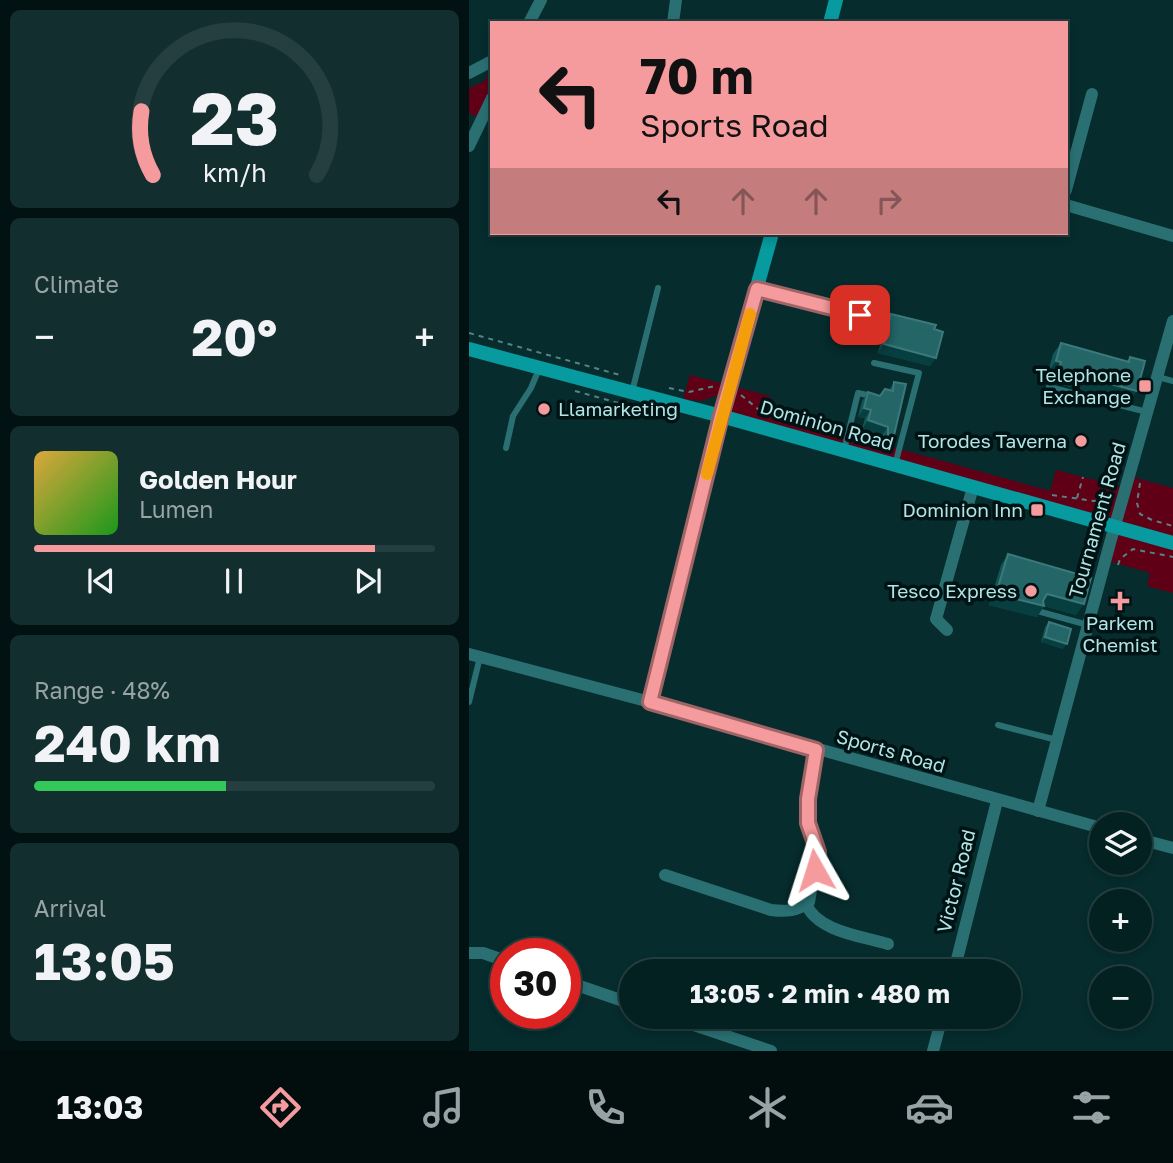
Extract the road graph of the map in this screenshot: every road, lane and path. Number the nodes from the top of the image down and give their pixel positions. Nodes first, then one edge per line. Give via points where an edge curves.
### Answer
1 (676, 0) edge
2 (837, 0) edge
3 (539, 1) edge
4 (530, 21) edge
5 (673, 21) edge
6 (831, 21) edge
7 (490, 62) edge
8 (469, 73) edge
9 (1092, 94) dead end
10 (490, 102) edge
11 (469, 146) edge
12 (1068, 183) edge
13 (1068, 206) edge
14 (771, 235) edge
15 (1173, 236) edge
16 (659, 288) dead end
17 (757, 289) junction
18 (860, 315) dead end
19 (1173, 321) edge
20 (469, 334) edge
21 (469, 349) edge
22 (874, 363) dead end
23 (540, 367) junction
24 (1157, 377) junction
25 (1173, 381) edge
26 (634, 386) junction
27 (730, 386) junction
28 (666, 387) dead end
29 (1049, 387) dead end
30 (874, 397) edge
31 (1147, 412) junction
32 (721, 416) junction
33 (767, 416) dead end
34 (506, 448) dead end
35 (844, 450) junction
36 (895, 465) junction
37 (1131, 474) junction
38 (1083, 477) dead end
39 (973, 487) junction
40 (1115, 491) dead end
41 (1048, 495) dead end
42 (1077, 499) junction
43 (1173, 526) edge
44 (1116, 527) junction
45 (1173, 543) edge
46 (1173, 557) edge
47 (1118, 565) dead end
48 (1041, 612) edge
49 (1088, 625) junction
50 (947, 630) dead end
51 (475, 655) edge
52 (469, 702) edge
53 (650, 702) junction
54 (998, 725) dead end
55 (1057, 740) junction
56 (816, 750) junction
57 (997, 801) junction
58 (1038, 811) junction
59 (1089, 825) edge
60 (1152, 842) edge
61 (1173, 848) edge
62 (665, 875) dead end
63 (806, 904) junction
64 (888, 944) dead end
65 (469, 953) edge
66 (490, 955) edge
67 (957, 959) edge
68 (581, 986) edge
69 (619, 1000) edge
70 (706, 1029) edge
71 (939, 1029) edge
72 (771, 1051) edge
73 (933, 1051) edge

1 - 5 street
2 - 6 street
3 - 4 street
7 - 8 street
9 - 12 street
10 - 11 street
13 - 15 street
14 - 17 street
16 - 26 lane
17 - 18 street
17 - 27 street
19 - 24 street, Tournament Road
20 - 26 path
21 - 23 street, Dominion Road
22 - 36 lane via 919,373
23 - 26 street, Dominion Road
23 - 34 lane via 513,416
24 - 25 lane
24 - 31 street, Tournament Road
26 - 32 street, Dominion Road
27 - 28 path via 689,392
27 - 32 street
27 - 33 path
29 - 31 lane
30 - 35 lane via 859,393
31 - 37 street, Tournament Road via 1136,432
32 - 35 street, Dominion Road
32 - 53 street
35 - 36 street, Dominion Road
36 - 39 street, Dominion Road
37 - 43 path via 1140,514
37 - 44 street, Tournament Road
38 - 42 path
39 - 44 street, Dominion Road
39 - 50 street via 936,619
40 - 42 path via 1105,500
41 - 42 path
44 - 45 street, Dominion Road
44 - 49 street, Tournament Road
46 - 47 path via 1133,549
48 - 49 lane
49 - 55 street, Tournament Road
51 - 52 lane
51 - 53 street, Sports Road
53 - 56 street, Sports Road
54 - 55 lane
55 - 58 street, Tournament Road
56 - 57 street, Sports Road
56 - 63 street via 808,823 818,852
57 - 58 street, Sports Road
57 - 67 street, Victor Road
58 - 59 street, Sports Road
60 - 61 street
62 - 63 street via 771,910 784,912
63 - 64 street via 815,918 829,926
65 - 66 street
68 - 69 street
70 - 72 street
71 - 73 street

